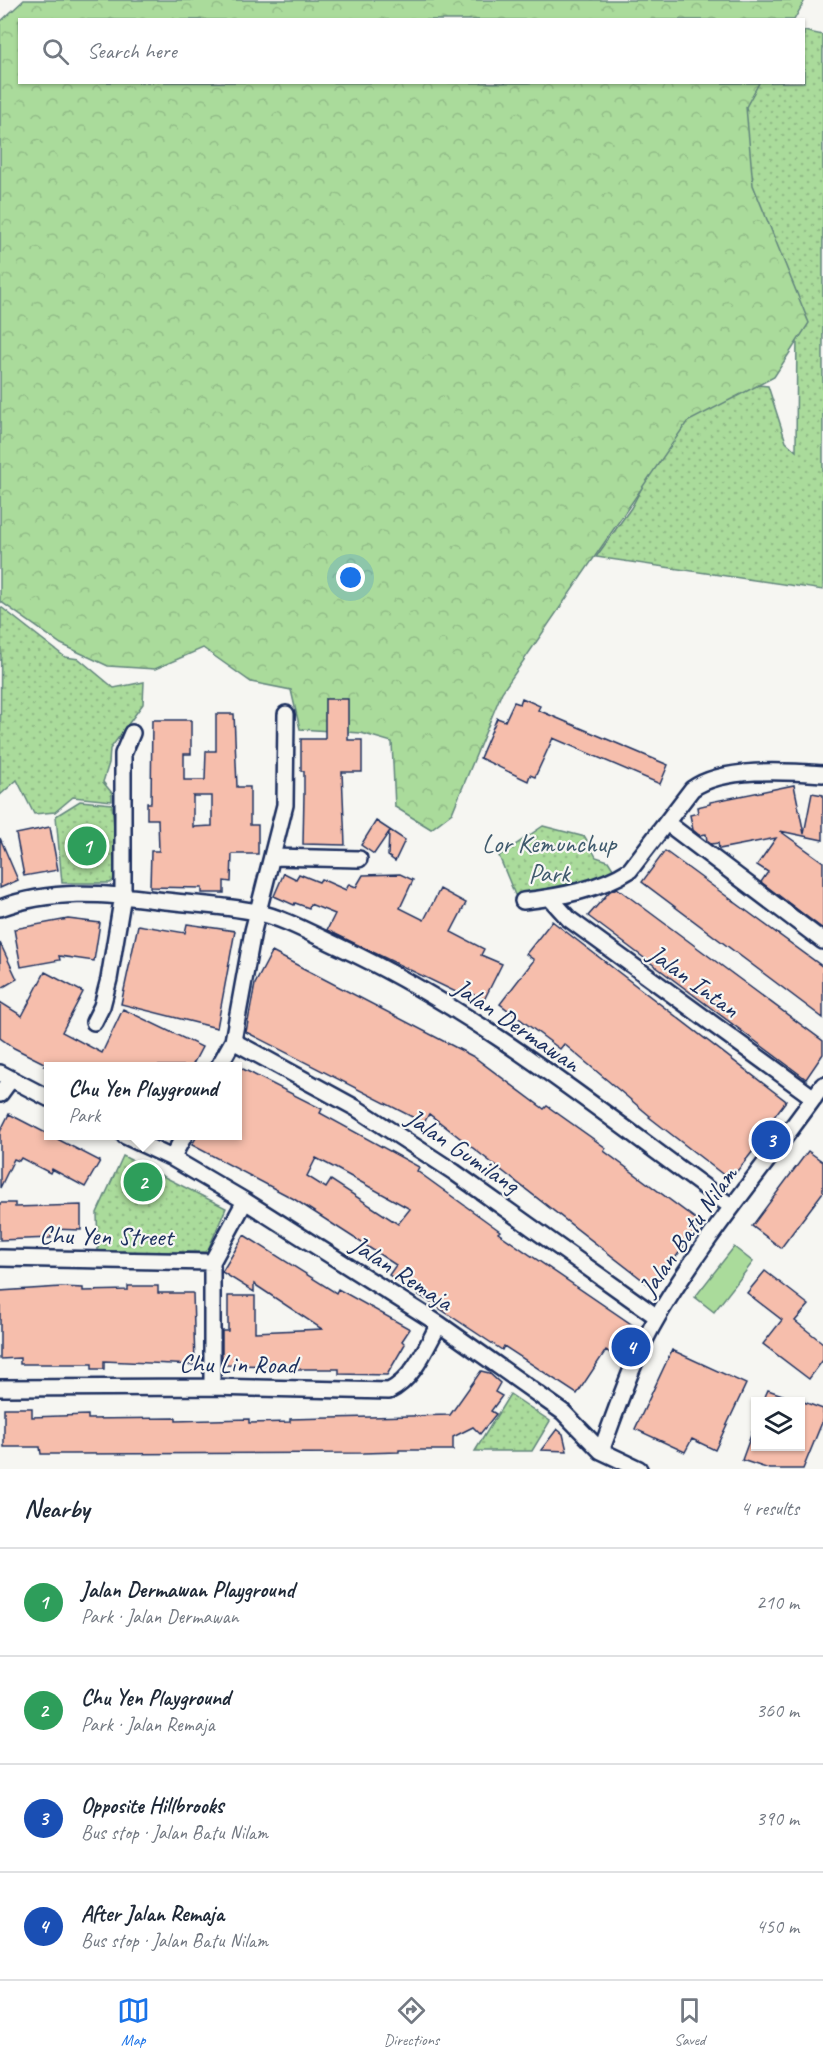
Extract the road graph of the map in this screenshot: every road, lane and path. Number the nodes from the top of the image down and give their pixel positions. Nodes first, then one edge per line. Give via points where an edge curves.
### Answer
1 (286, 714) dead end
2 (132, 734) dead end
3 (823, 774) edge
4 (667, 823) junction
5 (272, 857) junction
6 (358, 860) dead end
7 (123, 895) junction
8 (550, 898) junction
9 (523, 902) dead end
10 (0, 908) edge
11 (257, 912) junction
12 (823, 941) edge
13 (94, 1022) dead end
14 (233, 1041) junction
15 (221, 1062) edge
16 (5, 1076) edge
17 (823, 1085) edge
18 (0, 1094) edge
19 (44, 1096) edge
20 (814, 1098) junction
21 (134, 1140) edge
22 (181, 1140) edge
23 (172, 1158) junction
24 (245, 1201) junction
25 (732, 1208) junction
26 (0, 1258) edge
27 (212, 1262) junction
28 (657, 1317) junction
29 (439, 1324) junction
30 (212, 1387) junction
31 (0, 1388) edge
32 (601, 1451) junction
33 (639, 1469) edge

1 - 5 street via 285,805
2 - 7 street via 123,754
3 - 4 street via 714,777 686,797
4 - 8 street via 630,870 605,882
4 - 12 street
5 - 6 street
5 - 11 street
7 - 10 street, Jalan Dermawan via 56,894
7 - 11 street, Jalan Dermawan
7 - 13 street via 109,979
8 - 9 street
8 - 20 street, Jalan Intan via 569,919
11 - 14 street
11 - 25 street, Jalan Dermawan via 387,968 490,1032
14 - 15 street
14 - 28 street, Jalan Gumilang via 356,1108 454,1172
16 - 18 street
16 - 19 street
17 - 20 street, Jalan Batu Nilam
20 - 25 street, Jalan Batu Nilam
21 - 23 street, Jalan Remaja
22 - 23 street
23 - 24 street, Jalan Remaja
24 - 27 street
24 - 29 street, Jalan Remaja
25 - 28 street, Jalan Batu Nilam
26 - 27 street, Chu Yen Street
27 - 30 street
28 - 32 street, Jalan Batu Nilam via 625,1384
29 - 30 street, Chu Lin Road via 408,1377 389,1391
29 - 32 street, Jalan Remaja via 563,1412
30 - 31 street, Chu Lin Road
32 - 33 street, Jalan Remaja

